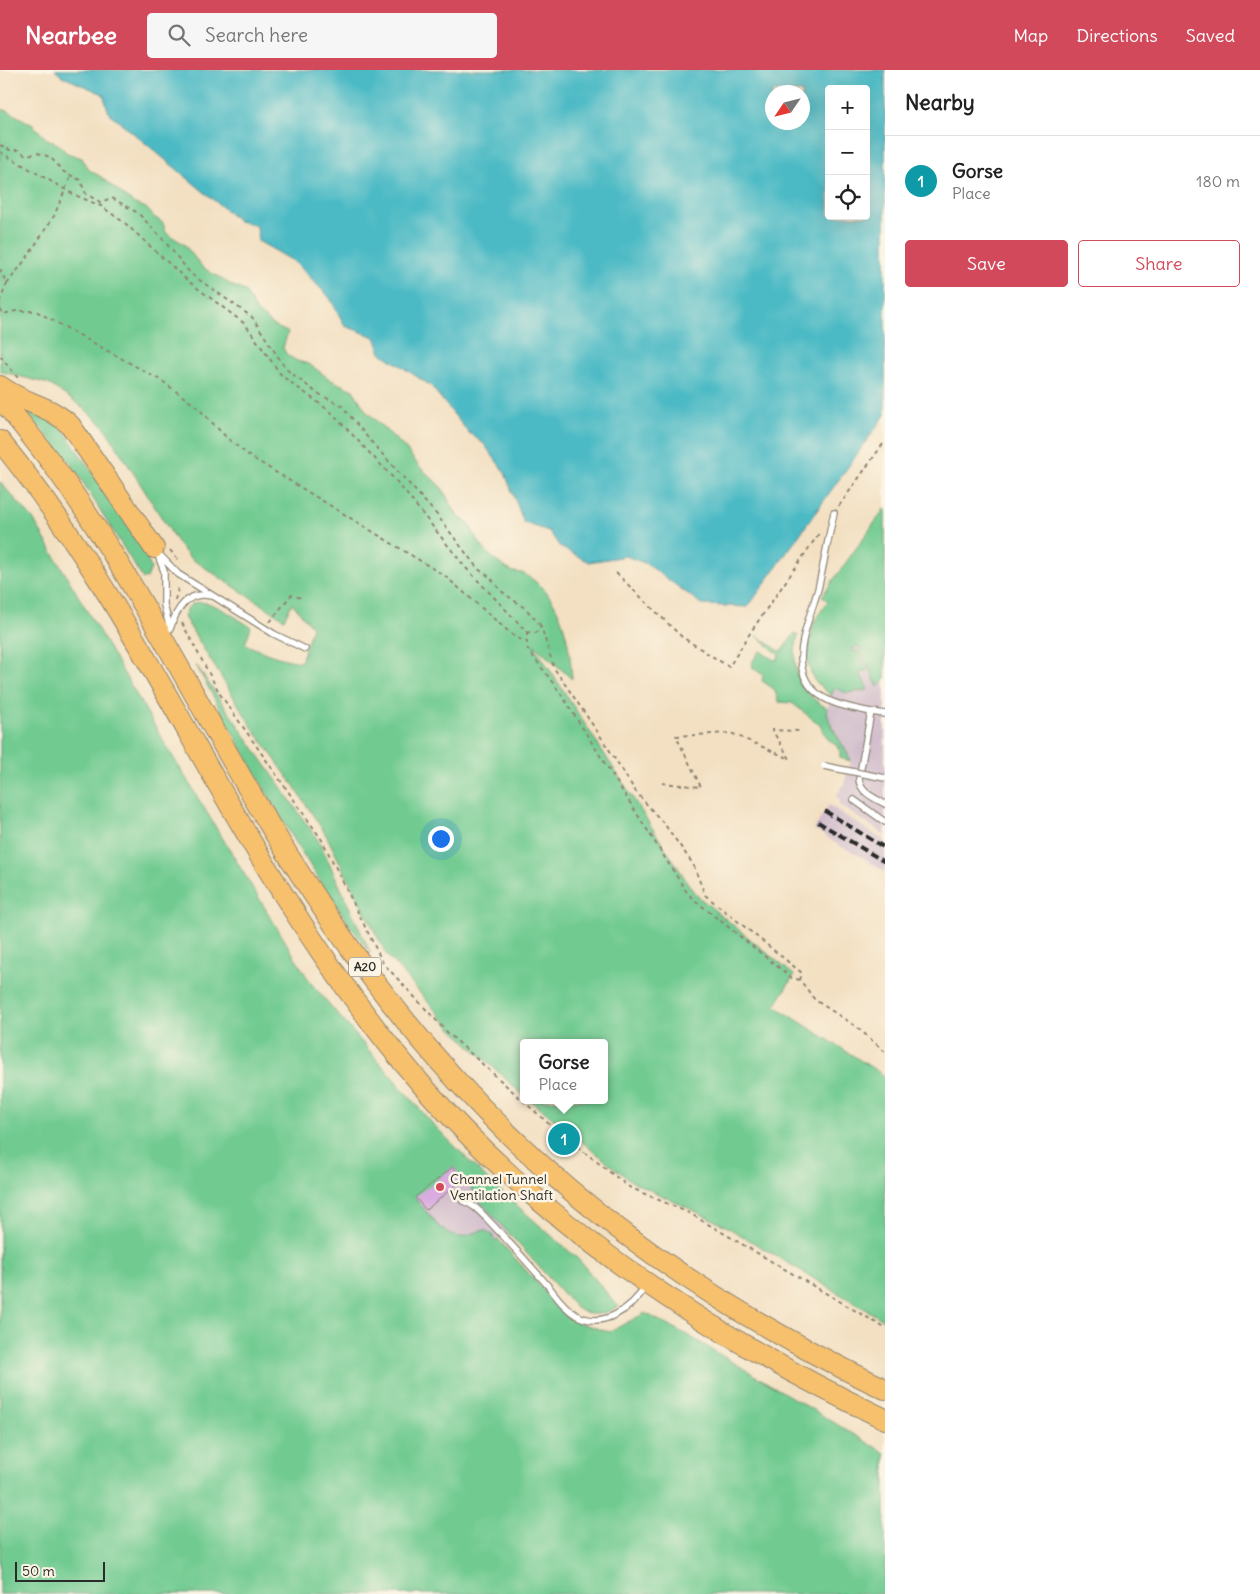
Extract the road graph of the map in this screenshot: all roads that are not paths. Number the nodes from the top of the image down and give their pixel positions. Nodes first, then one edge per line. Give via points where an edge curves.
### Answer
1 (0, 386) edge
2 (0, 398) edge
3 (0, 441) edge
4 (834, 514) road end
5 (154, 548) junction
6 (220, 600) junction
7 (176, 627) junction
8 (305, 649) dead end
9 (871, 712) junction
10 (885, 714) edge
11 (224, 748) junction
12 (817, 765) dead end
13 (885, 778) edge
14 (854, 800) dead end
15 (885, 804) edge
16 (885, 822) edge
17 (463, 1201) dead end
18 (648, 1284) junction
19 (885, 1389) edge
20 (885, 1419) edge

1 - 5 highway via 9,393 47,408 71,426
2 - 11 highway, A20 via 47,457 94,525
3 - 18 highway, A20 via 56,514 92,569 283,894 378,1032 424,1087 497,1162 570,1226
4 - 9 lane via 818,589 804,633 802,669 810,686 826,699
5 - 6 lane via 178,574
5 - 7 lane via 164,571 164,605
6 - 7 lane via 205,595 188,600 178,609
6 - 8 lane
7 - 11 highway, A20
9 - 10 lane
9 - 15 lane via 859,784
11 - 19 highway, A20 via 323,910 358,958 428,1046 518,1144 596,1212 710,1293
12 - 13 lane, bridge
14 - 16 lane
17 - 18 lane via 475,1207 577,1316 608,1318 634,1302
18 - 20 highway, A20 via 748,1348

